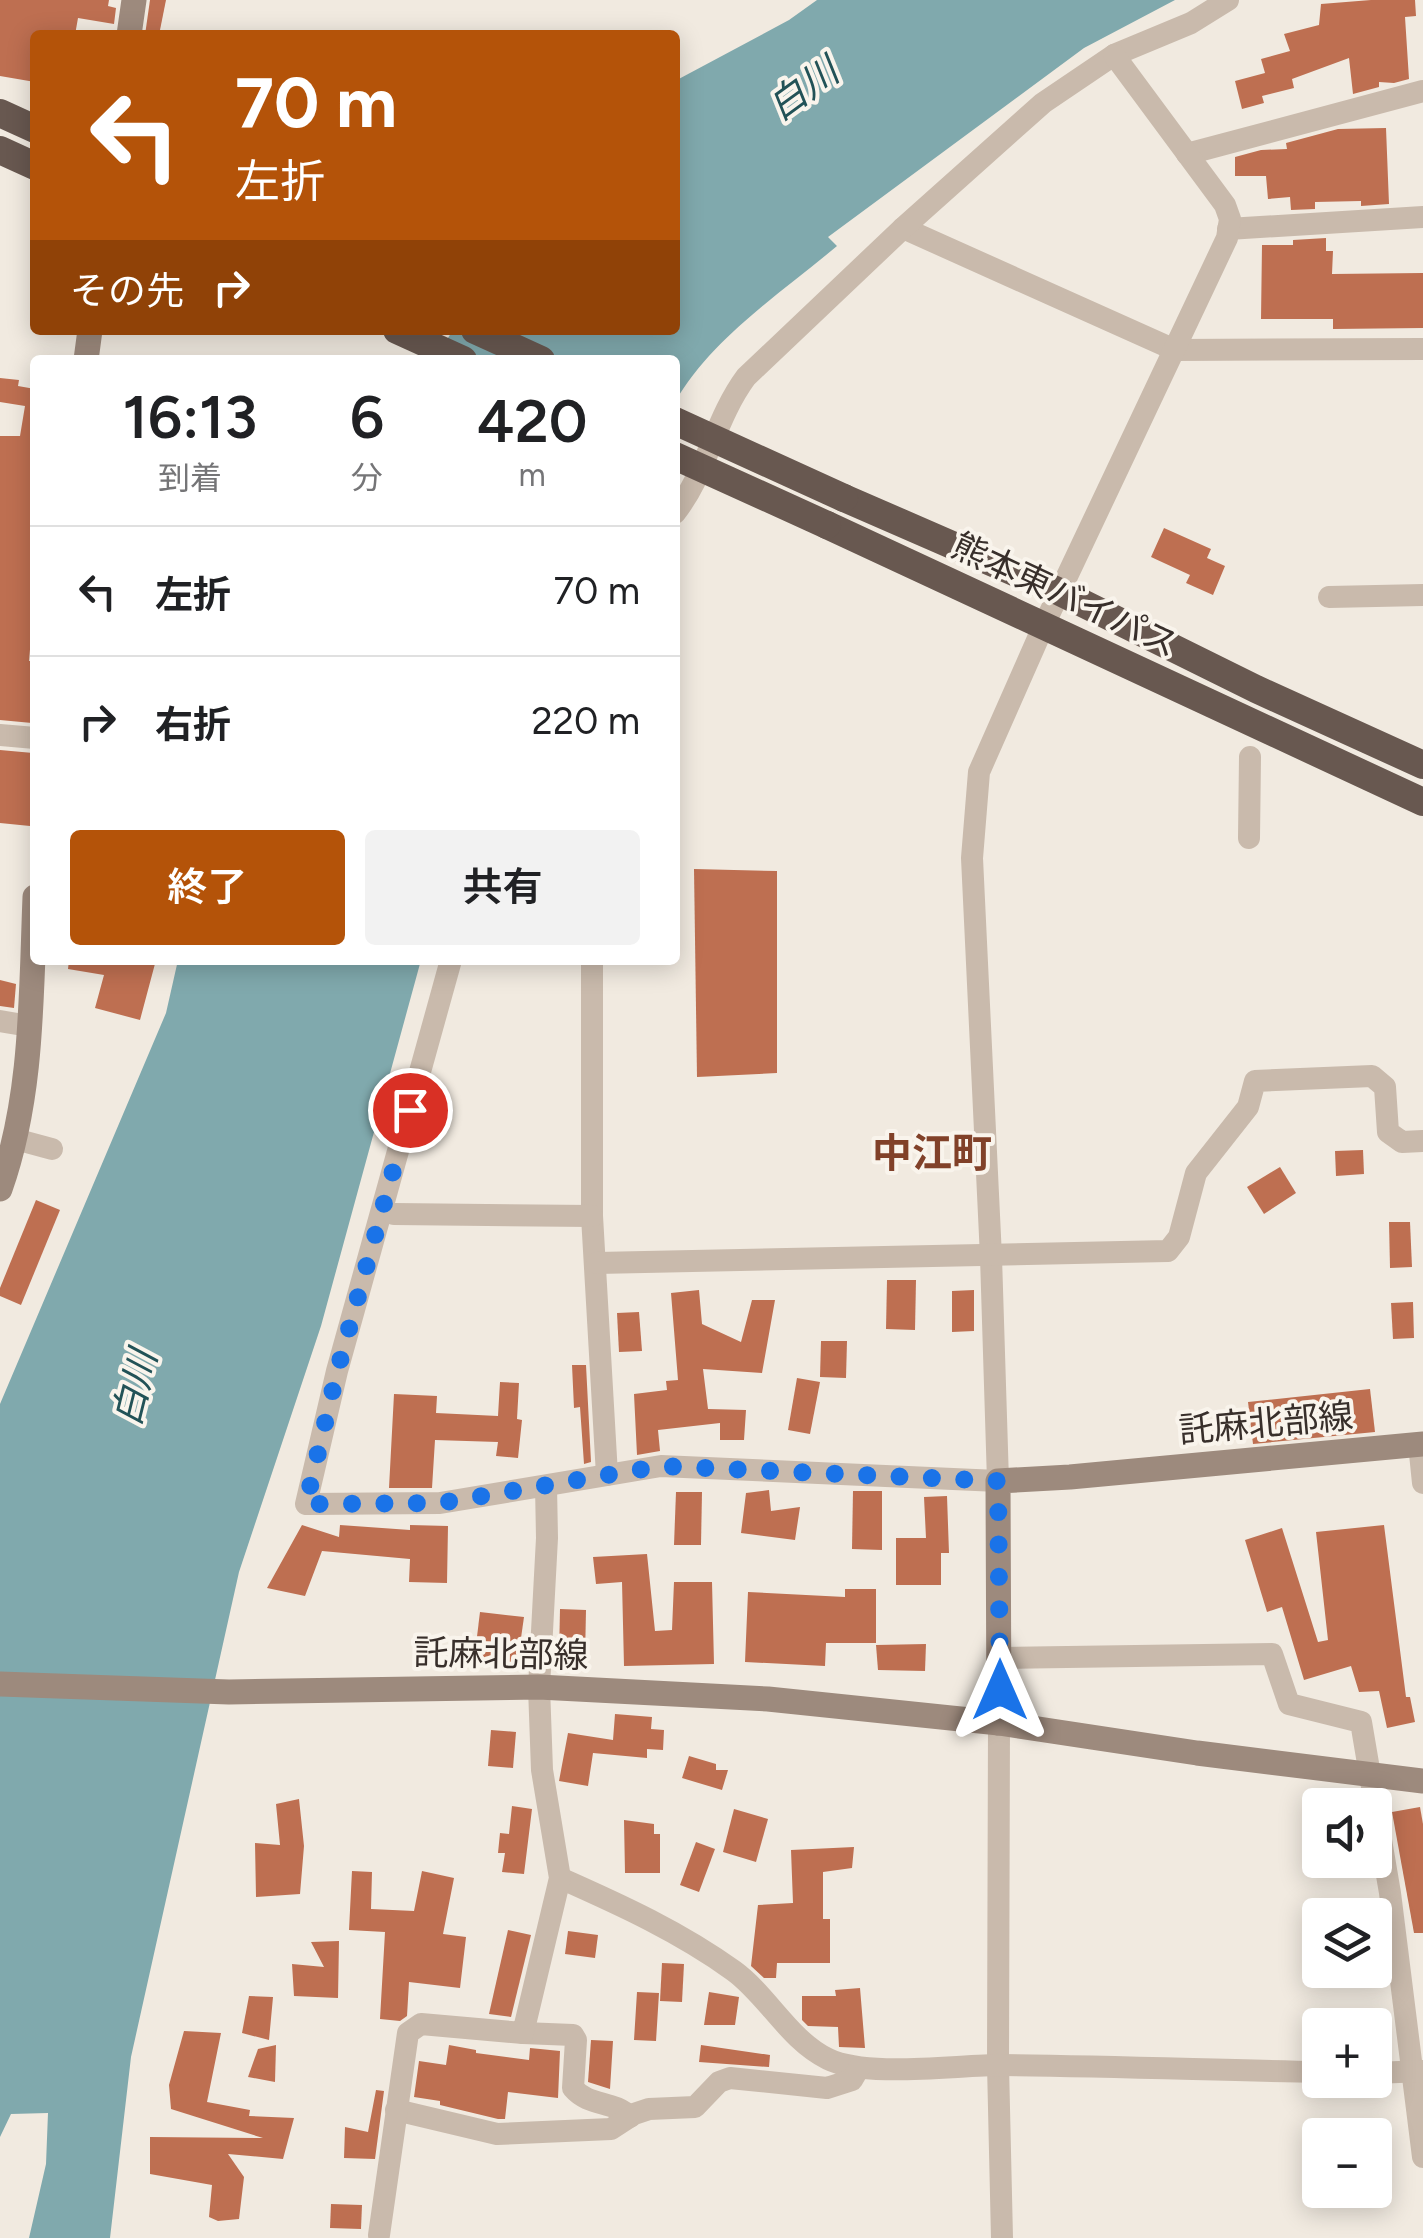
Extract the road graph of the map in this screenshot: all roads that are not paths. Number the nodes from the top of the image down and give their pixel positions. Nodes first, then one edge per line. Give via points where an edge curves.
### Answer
1 (134, 0) edge
2 (1228, 0) edge
3 (130, 30) edge
4 (1114, 55) junction
5 (1423, 92) edge
6 (0, 113) edge
7 (30, 127) edge
8 (0, 150) edge
9 (1187, 154) junction
10 (30, 164) edge
11 (1423, 217) edge
12 (903, 228) junction
13 (1228, 229) junction
14 (408, 335) edge
15 (486, 335) edge
16 (1423, 349) edge
17 (1175, 350) junction
18 (452, 355) edge
19 (530, 355) edge
20 (680, 423) edge
21 (680, 458) edge
22 (680, 507) edge
23 (1060, 592) junction
24 (1423, 595) edge
25 (1329, 596) dead end
26 (1043, 628) junction
27 (0, 734) edge
28 (30, 737) edge
29 (1250, 757) dead end
30 (1423, 765) edge
31 (1423, 802) edge
32 (1249, 838) dead end
33 (32, 965) edge
34 (450, 965) edge
35 (592, 965) edge
36 (0, 1021) edge
37 (30, 1026) junction
38 (1423, 1141) edge
39 (9, 1145) edge
40 (52, 1148) dead end
41 (0, 1190) edge
42 (394, 1214) dead end
43 (592, 1216) junction
44 (992, 1257) junction
45 (597, 1263) junction
46 (1421, 1444) edge
47 (607, 1475) junction
48 (998, 1481) junction
49 (1423, 1483) edge
50 (546, 1486) junction
51 (1000, 1658) junction
52 (0, 1684) edge
53 (539, 1686) junction
54 (999, 1723) junction
55 (1370, 1775) junction
56 (1423, 1781) edge
57 (560, 1878) junction
58 (523, 2033) junction
59 (998, 2065) junction
60 (858, 2068) junction
61 (1302, 2072) edge
62 (1418, 2072) edge
63 (1392, 2073) edge
64 (396, 2110) junction
65 (630, 2117) junction
66 (1423, 2158) edge
67 (378, 2235) dead end
68 (1002, 2238) edge

1 - 3 main road
2 - 4 street via 1192,23
4 - 9 street
4 - 12 street via 1043,103
5 - 9 street
6 - 7 highway
8 - 10 highway
9 - 13 street via 1224,205
11 - 13 street
12 - 17 street
12 - 22 street via 746,377
13 - 17 street
14 - 18 highway
15 - 19 highway
16 - 17 street
17 - 23 street
20 - 23 highway, 熊本東バイパス, bridge
21 - 26 highway, 熊本東バイパス, bridge
23 - 26 street
23 - 30 highway, 熊本東バイパス
24 - 25 street
26 - 31 highway, 熊本東バイパス
26 - 44 street via 979,772 972,858
27 - 28 street
29 - 32 street
33 - 37 main road
34 - 50 street via 306,1504 440,1503
35 - 43 street
36 - 37 street
37 - 39 main road
38 - 44 street via 1402,1142 1388,1132 1385,1088 1372,1076 1255,1081 1248,1107 1196,1173 1168,1251
39 - 40 street
39 - 41 main road
42 - 43 street
43 - 45 street
44 - 45 street
44 - 48 street
45 - 47 street
46 - 48 main road, 託麻北部線
46 - 49 street
47 - 48 street via 661,1466
47 - 50 street
48 - 51 main road
50 - 53 street
51 - 54 main road
51 - 55 street via 1272,1654 1289,1704 1361,1722
52 - 53 main road, 託麻北部線 via 230,1692
53 - 54 main road, 託麻北部線 via 768,1699
53 - 57 street via 542,1770
54 - 55 main road, 託麻北部線
54 - 59 street
55 - 56 main road, 託麻北部線
55 - 62 street
57 - 58 street
57 - 60 street via 680,1936 737,1974 807,2046
58 - 64 street via 421,2024 408,2033
58 - 65 street via 573,2035 576,2093
59 - 60 street
59 - 61 street
59 - 68 street
60 - 65 street via 852,2080 827,2088 730,2078 696,2107 649,2109
62 - 63 street
62 - 66 street
64 - 65 street via 497,2134 611,2129
64 - 67 street

